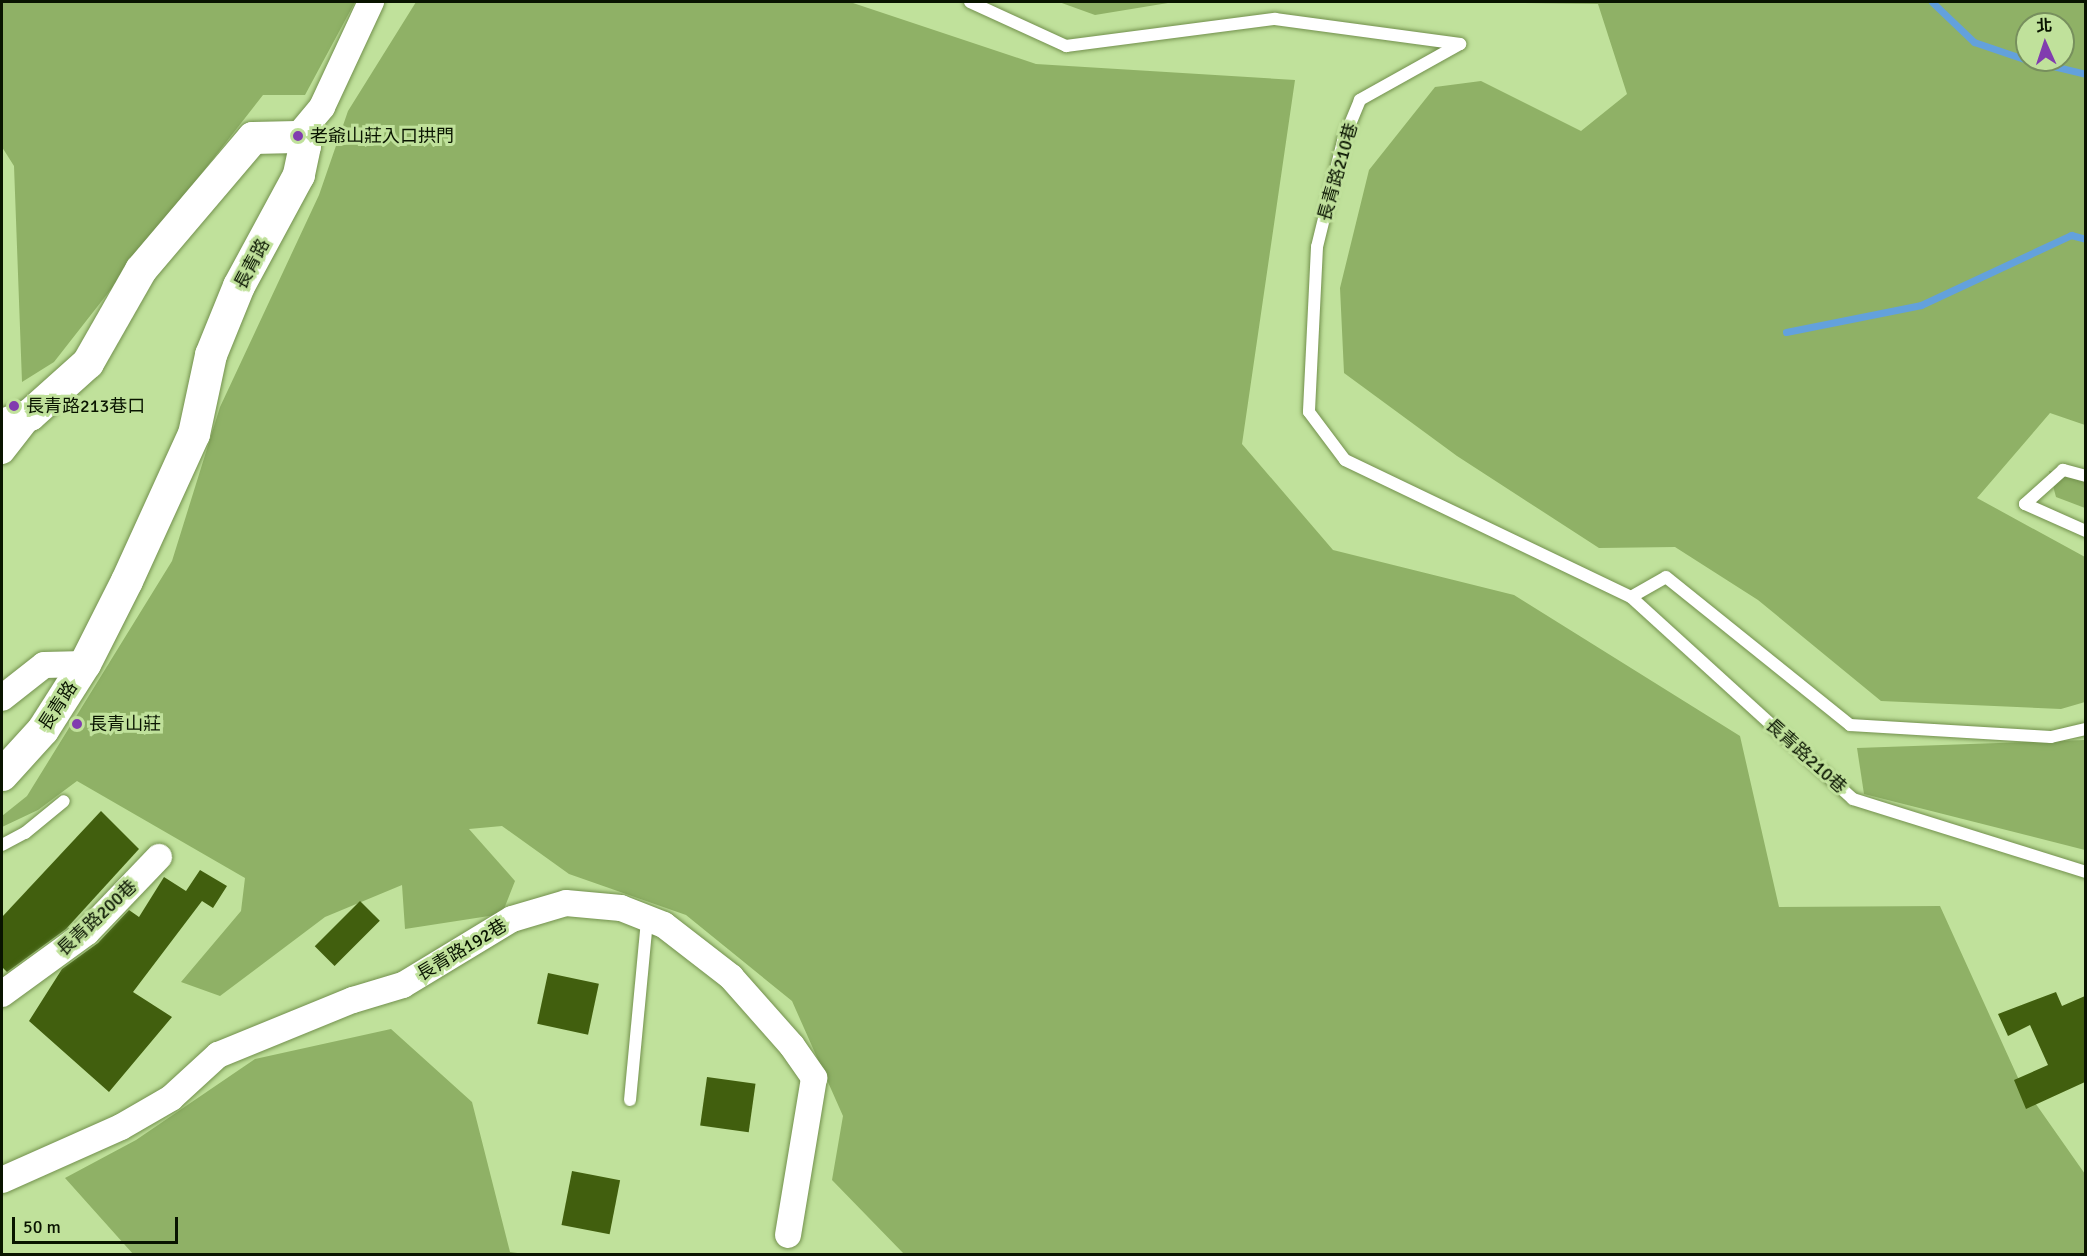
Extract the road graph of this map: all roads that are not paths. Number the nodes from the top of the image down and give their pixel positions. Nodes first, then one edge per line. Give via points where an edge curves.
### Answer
1 (371, 2) edge
2 (970, 2) edge
3 (297, 137) junction
4 (16, 420) edge
5 (2, 451) edge
6 (2085, 476) edge
7 (2085, 531) edge
8 (1631, 597) junction
9 (85, 664) junction
10 (2, 698) edge
11 (2085, 729) edge
12 (2, 776) edge
13 (64, 801) dead end
14 (2, 845) edge
15 (159, 857) dead end
16 (2085, 873) edge
17 (647, 919) junction
18 (2, 994) edge
19 (630, 1100) dead end
20 (2, 1180) edge
21 (788, 1235) dead end

1 - 3 street via 322,107
2 - 8 lane, 長青路210巷 via 1066,46 1275,19 1460,44 1360,100 1342,141 1317,247 1309,412 1345,460
3 - 4 street via 253,138 237,154 194,212 141,270 88,363
3 - 9 street, 長青路 via 305,146 299,175 239,286 211,355 194,434
4 - 5 street
6 - 7 lane via 2063,470 2025,504
8 - 11 lane via 1666,577 1850,725 2051,737
8 - 16 lane, 長青路210巷 via 1853,799
9 - 10 street via 44,665
9 - 12 street, 長青路 via 43,730
13 - 14 lane via 25,833
15 - 18 street, 長青路200巷 via 87,932
17 - 19 lane
17 - 20 street, 長青路192巷 via 621,909 566,903 512,919 403,985 353,1000 218,1055 171,1098 121,1127
17 - 21 street, 長青路192巷 via 663,926 730,977 792,1046 814,1078

